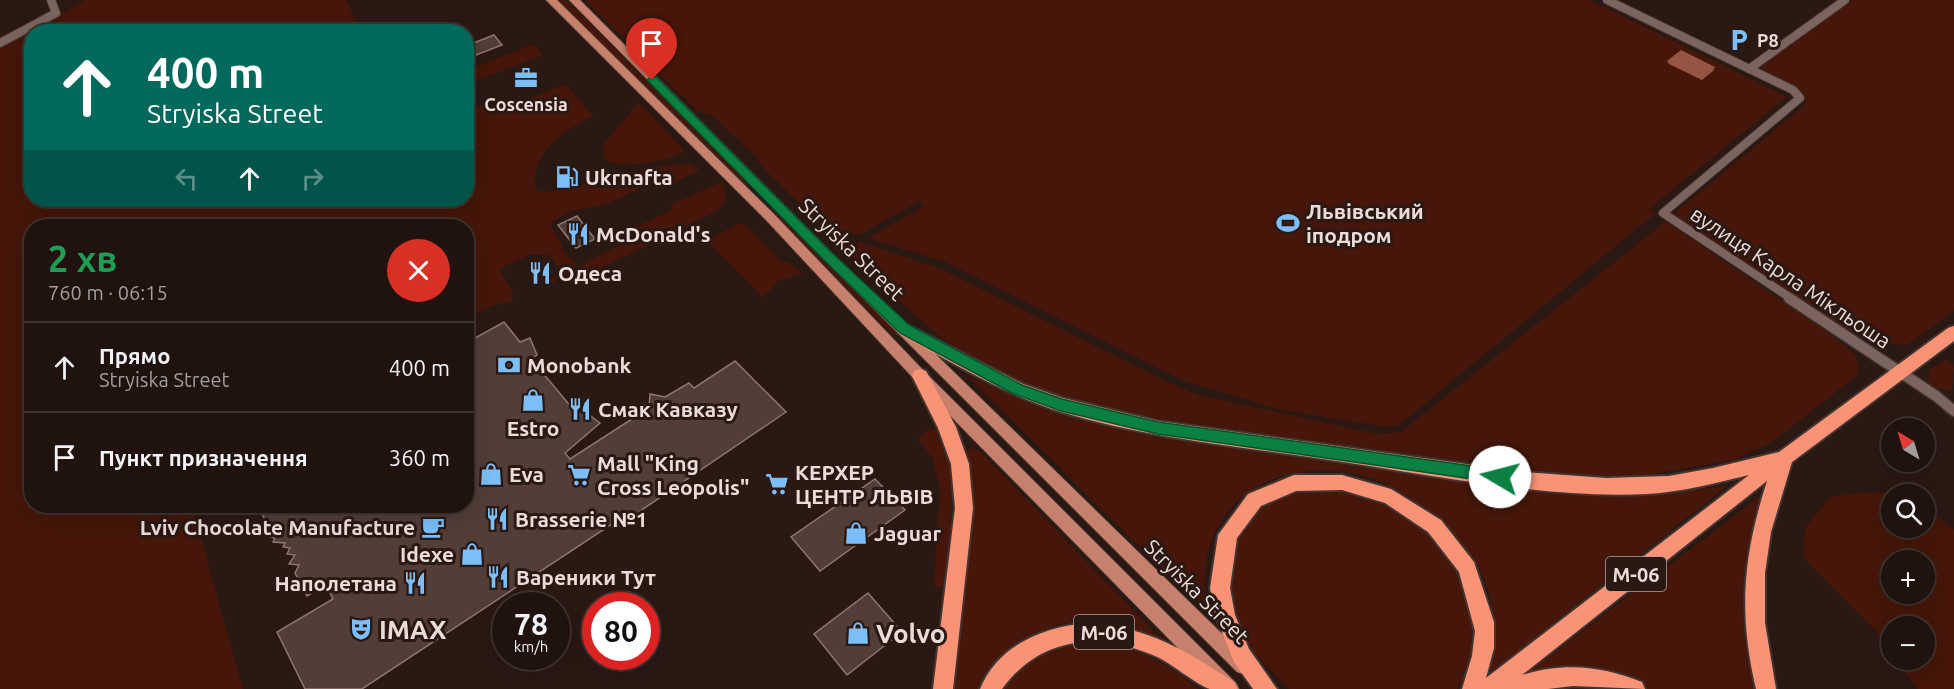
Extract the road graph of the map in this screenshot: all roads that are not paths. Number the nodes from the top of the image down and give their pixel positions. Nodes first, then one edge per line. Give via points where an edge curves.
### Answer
1 (51, 0) edge
2 (551, 0) edge
3 (574, 0) edge
4 (1607, 0) edge
5 (1845, 0) edge
6 (35, 24) edge
7 (24, 30) edge
8 (0, 43) edge
9 (1749, 69) junction
10 (766, 193) junction
11 (752, 200) junction
12 (904, 329) junction
13 (1954, 332) edge
14 (1899, 372) junction
15 (920, 376) junction
16 (1954, 411) edge
17 (1784, 459) junction
18 (1261, 683) edge
19 (943, 689) edge
20 (990, 689) edge
21 (1228, 689) edge
22 (1472, 689) edge
23 (1488, 689) edge
24 (1511, 689) edge
25 (1635, 689) edge
26 (1766, 689) edge

1 - 6 street via 56,13
2 - 11 main road, Stryiska Street
3 - 10 main road, Stryiska Street
4 - 9 street, вулиця Карла Мікльоша
5 - 9 street
7 - 8 street
9 - 14 street, вулиця Карла Мікльоша via 1793,90 1799,96 1798,102 1663,213
10 - 11 main road
10 - 12 main road, Stryiska Street
11 - 15 main road, Stryiska Street
12 - 17 highway via 1017,389 1061,405 1158,428 1523,480 1586,485 1687,482
12 - 18 main road, Stryiska Street
13 - 14 highway, М-06
14 - 16 street
14 - 17 highway, М-06
15 - 19 highway via 947,428 960,464 964,508
15 - 21 main road, Stryiska Street
17 - 23 highway, М-06
17 - 26 highway via 1758,554 1754,594
18 - 22 highway via 1233,636 1221,604 1219,572 1223,548 1231,529 1255,500 1290,484 1332,479 1378,489 1402,501 1433,525 1460,554 1476,588 1485,623 1484,650
20 - 21 highway, М-06 via 1001,670 1032,645 1075,632 1103,632 1160,648
24 - 25 highway via 1552,677 1578,675

